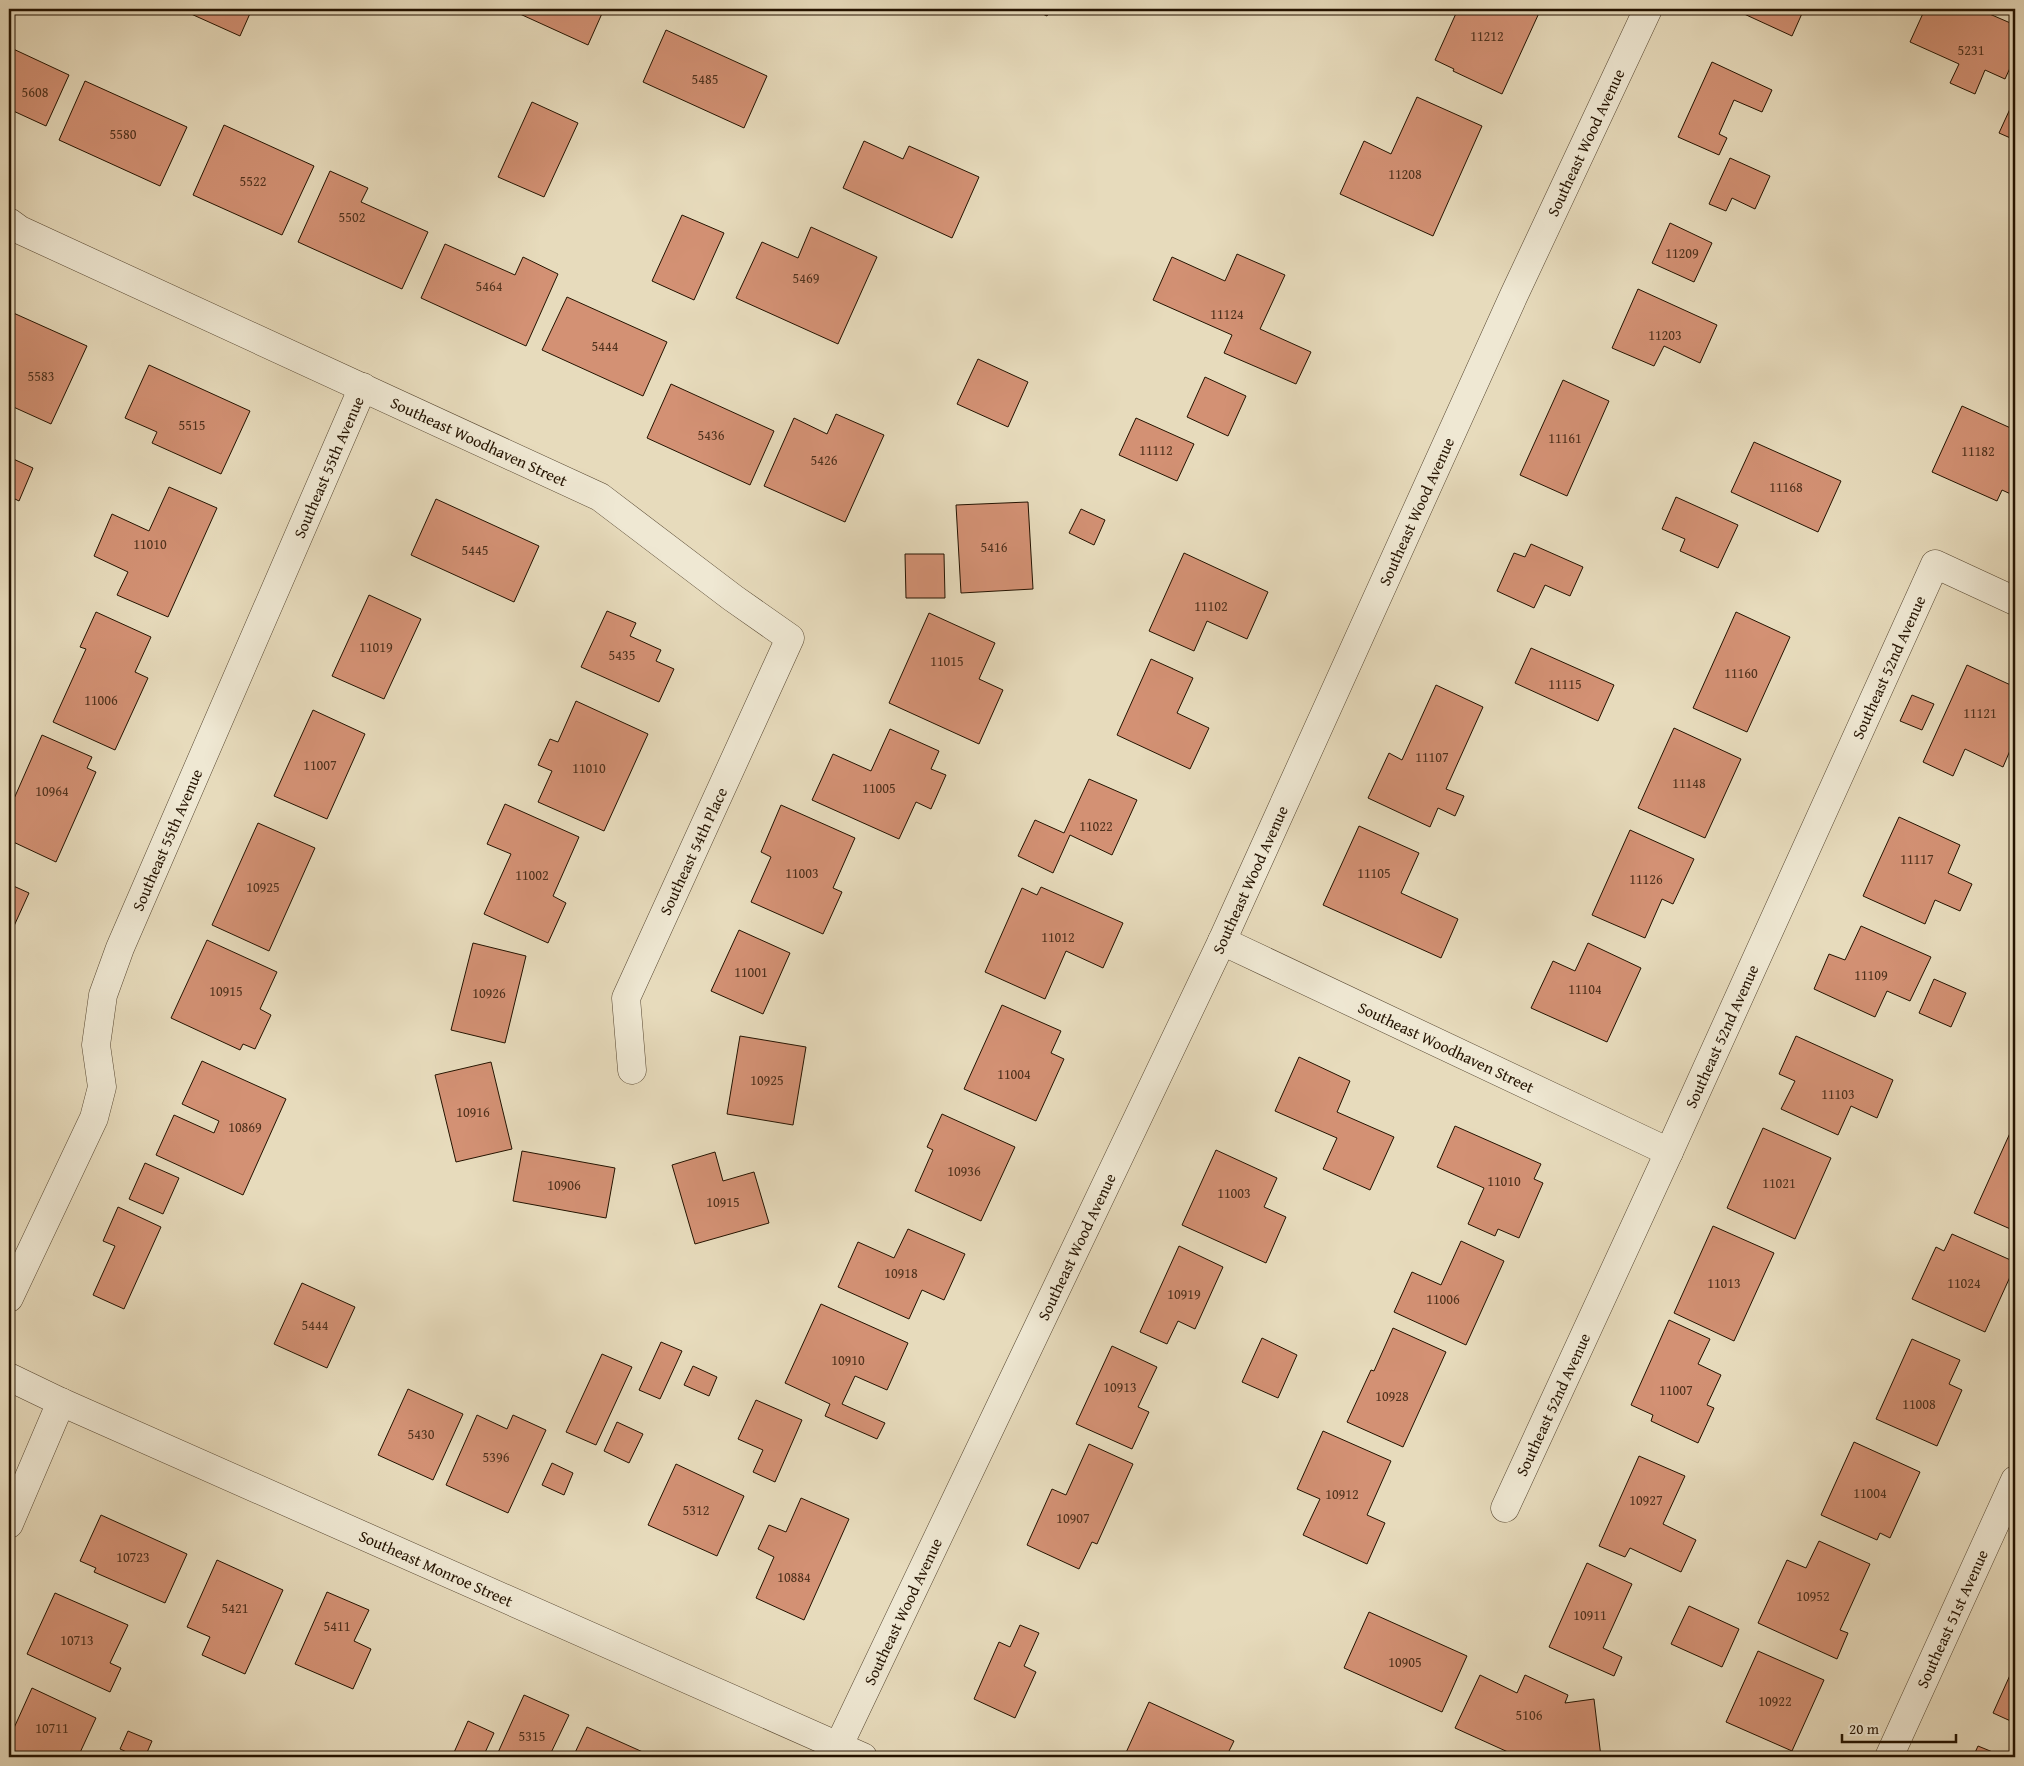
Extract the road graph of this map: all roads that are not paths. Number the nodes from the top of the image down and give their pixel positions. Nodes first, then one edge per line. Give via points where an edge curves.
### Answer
1 (1648, 9) edge
2 (9, 222) edge
3 (362, 387) junction
4 (2015, 601) edge
5 (790, 638) joint
6 (1222, 942) junction
7 (632, 1070) dead end
8 (1669, 1152) junction
9 (9, 1298) edge
10 (9, 1377) edge
11 (61, 1402) junction
12 (2015, 1480) edge
13 (1505, 1508) dead end
14 (9, 1524) edge
15 (839, 1745) junction
16 (863, 1757) edge
17 (1889, 1757) edge

1 - 6 street, Southeast Wood Avenue via 1514,295
2 - 3 street, Southeast Woodhaven Street via 20,230
3 - 5 street, Southeast Woodhaven Street via 600,497
3 - 9 street, Southeast 55th Avenue via 120,948 103,995 96,1045 102,1087 94,1118
4 - 8 street, Southeast 52nd Avenue via 1935,564
5 - 7 street, Southeast 54th Place via 626,998
6 - 8 street, Southeast Woodhaven Street
6 - 15 street, Southeast Wood Avenue
8 - 13 street, Southeast 52nd Avenue
10 - 11 street, Southeast Monroe Street
11 - 14 street
11 - 15 street, Southeast Monroe Street
12 - 17 street, Southeast 51st Avenue
15 - 16 street, Southeast Monroe Street

